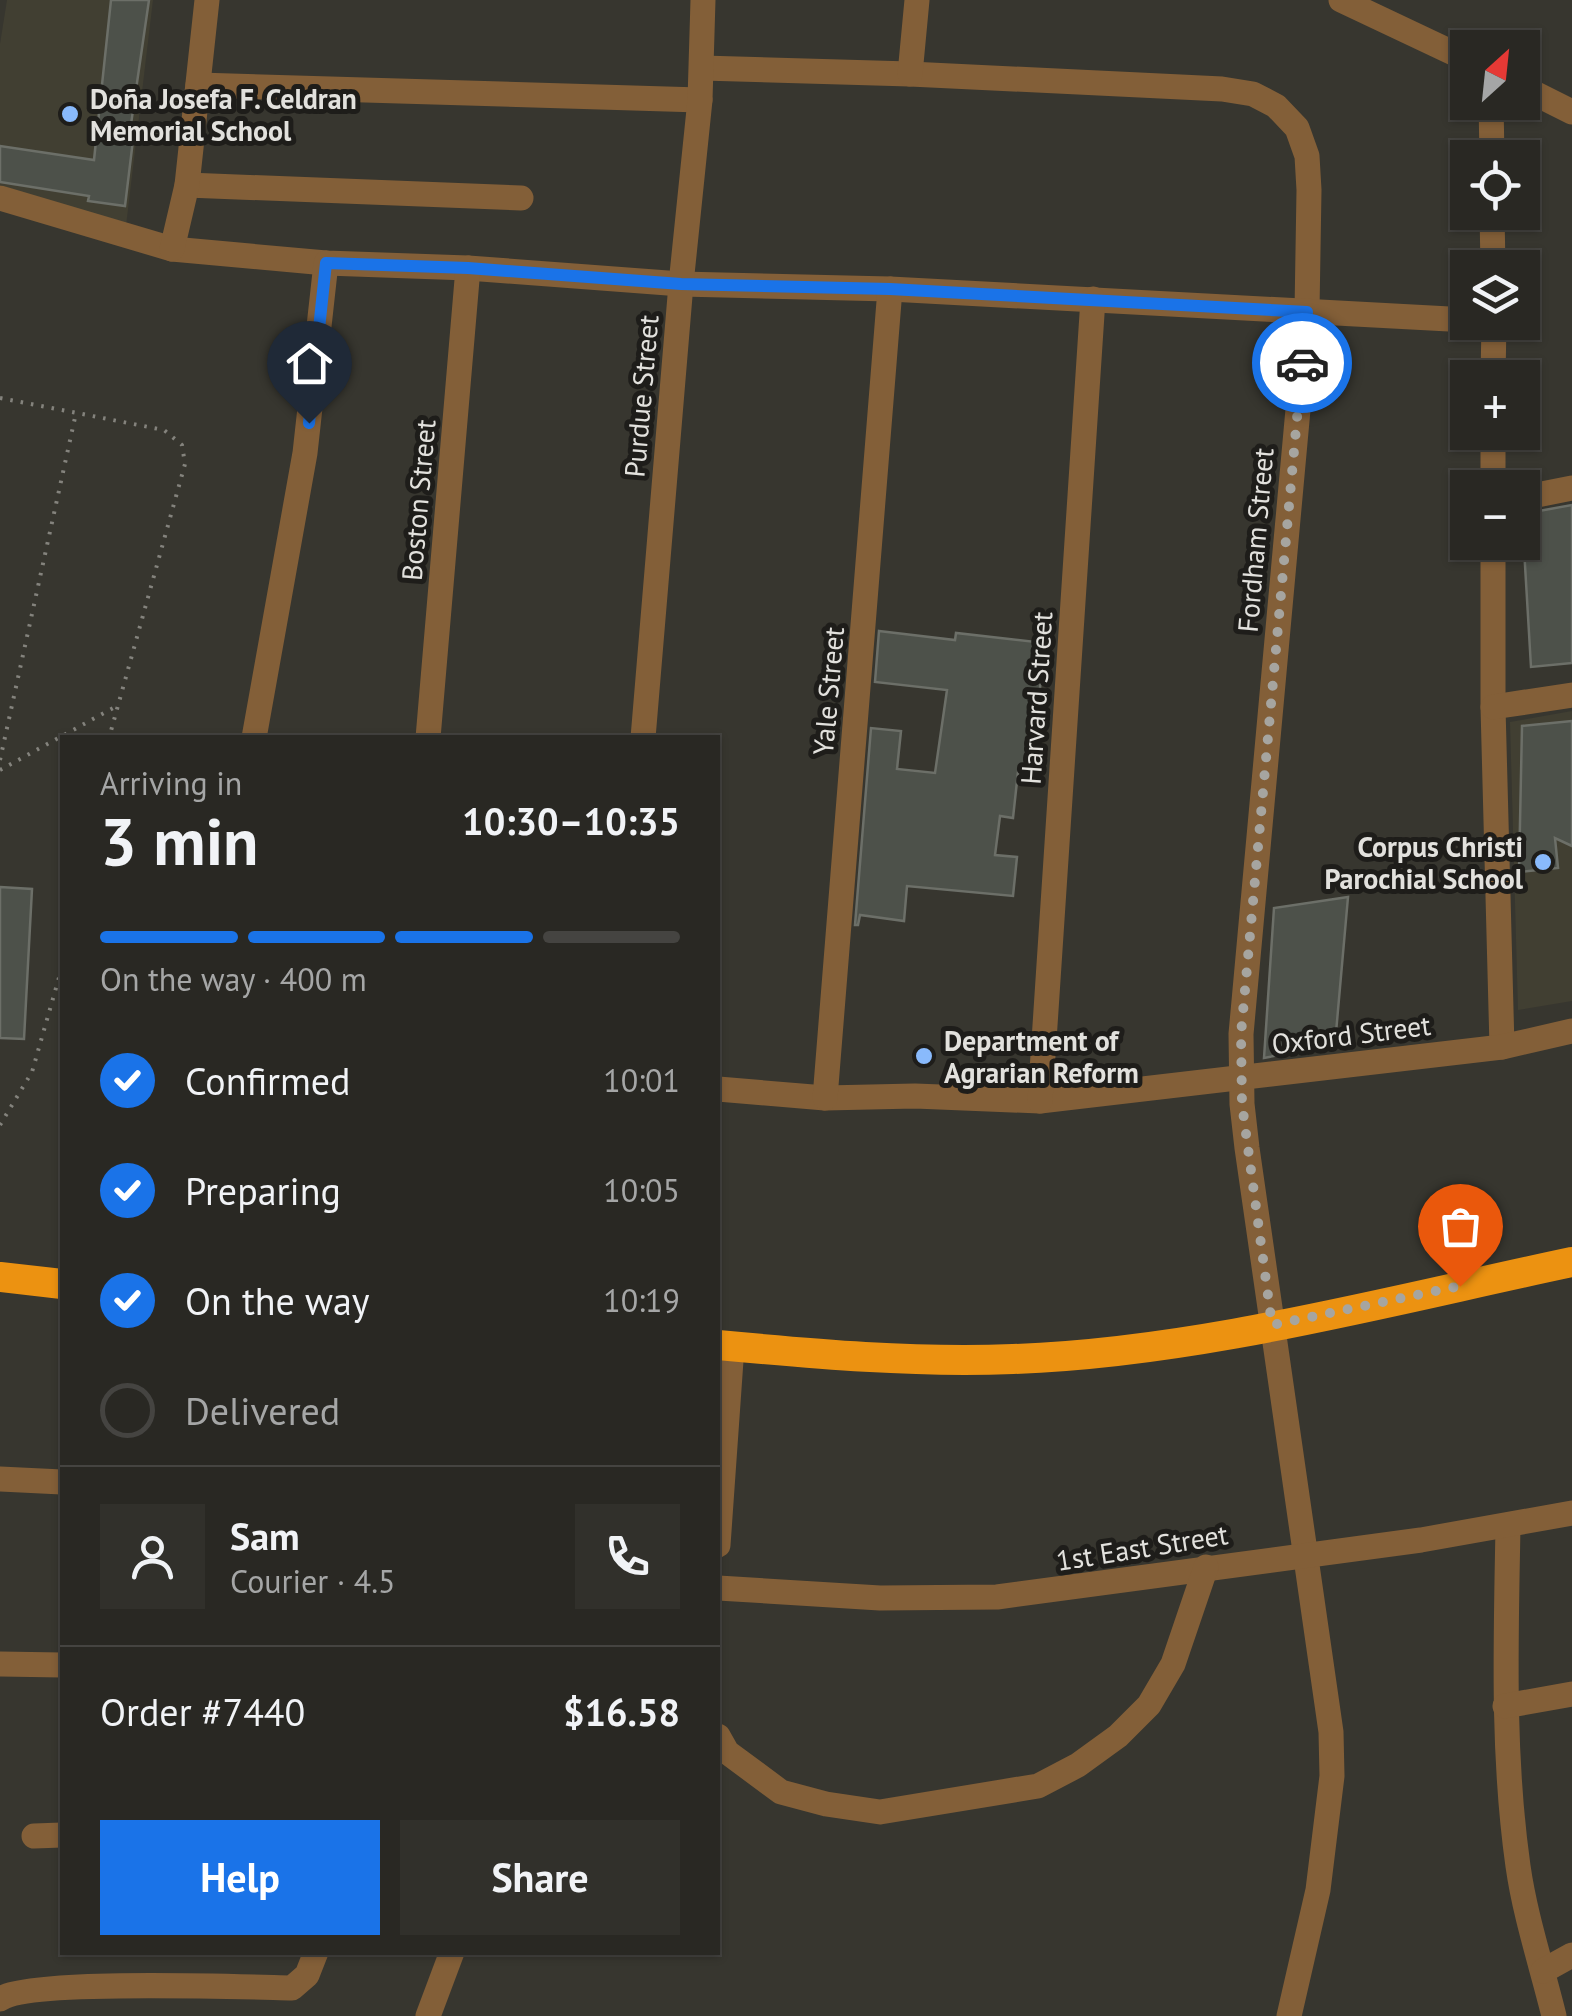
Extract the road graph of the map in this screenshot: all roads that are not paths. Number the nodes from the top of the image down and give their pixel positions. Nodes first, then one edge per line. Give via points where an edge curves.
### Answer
1 (207, 0) edge
2 (703, 0) edge
3 (917, 0) edge
4 (1341, 0) edge
5 (1450, 51) edge
6 (702, 68) junction
7 (910, 74) junction
8 (198, 85) junction
9 (1540, 96) edge
10 (700, 100) junction
11 (1572, 112) edge
12 (187, 185) junction
13 (0, 198) edge
14 (521, 198) dead end
15 (172, 248) junction
16 (326, 263) junction
17 (468, 268) junction
18 (681, 284) junction
19 (890, 289) junction
20 (1093, 300) junction
21 (1307, 312) junction
22 (1450, 319) edge
23 (1572, 488) edge
24 (1540, 494) edge
25 (1493, 560) edge
26 (1572, 695) edge
27 (1493, 707) junction
28 (255, 735) edge
29 (428, 735) edge
30 (643, 735) edge
31 (1572, 1033) edge
32 (1502, 1047) junction
33 (1242, 1077) junction
34 (720, 1088) edge
35 (825, 1098) junction
36 (1040, 1100) junction
37 (1572, 1262) edge
38 (0, 1277) edge
39 (60, 1284) edge
40 (1272, 1325) junction
41 (725, 1346) edge
42 (0, 1479) edge
43 (60, 1482) edge
44 (720, 1488) edge
45 (1572, 1513) edge
46 (1508, 1526) junction
47 (1307, 1554) junction
48 (1206, 1567) junction
49 (720, 1588) edge
50 (0, 1664) edge
51 (60, 1665) edge
52 (1572, 1694) edge
53 (1505, 1706) junction
54 (720, 1740) edge
55 (60, 1835) edge
56 (34, 1836) dead end
57 (315, 1955) edge
58 (451, 1955) edge
59 (1572, 1955) edge
60 (1543, 1972) junction
61 (0, 2000) edge
62 (428, 2016) edge
63 (1289, 2016) edge
64 (1554, 2016) edge

1 - 8 street
2 - 6 street, Purdue Street
3 - 7 street
4 - 5 street
6 - 7 street, Fordham Street
6 - 10 street, Purdue Street
7 - 21 street, Fordham Street via 1222,89 1276,106 1297,128 1307,156
8 - 10 street
8 - 12 street
9 - 11 street
10 - 18 street, Purdue Street
12 - 14 street
12 - 15 street
13 - 15 street
15 - 16 street
16 - 17 street
16 - 28 street via 305,453
17 - 18 street
17 - 29 street, Boston Street
18 - 19 street
18 - 30 street, Purdue Street
19 - 20 street
19 - 35 street, Yale Street
20 - 21 street
20 - 36 street, Harvard Street
21 - 22 street
21 - 33 street, Fordham Street via 1246,954
23 - 24 street
25 - 27 street
26 - 27 street
27 - 32 street
31 - 32 street, Oxford Street
32 - 33 street, Oxford Street
33 - 36 street, Oxford Street
33 - 40 street, Fordham Street
34 - 35 street, Oxford Street
35 - 36 street, Oxford Street
37 - 40 highway
38 - 39 highway
40 - 41 highway via 1014,1359
40 - 47 street, Fordham Street
41 - 44 street
42 - 43 street
45 - 46 street, 1st East Street
46 - 47 street, 1st East Street
46 - 53 street
47 - 48 street, 1st East Street
47 - 63 street, Fordham Street via 1332,1776 1318,1890
48 - 49 street, 1st East Street via 997,1597
48 - 54 street via 1173,1664 1149,1704 1105,1746 1038,1786 880,1812 781,1792
50 - 51 street
52 - 53 street
53 - 60 street via 1518,1868
55 - 56 street
57 - 61 street via 292,1988 45,1990
58 - 62 street
59 - 60 street
60 - 64 street

